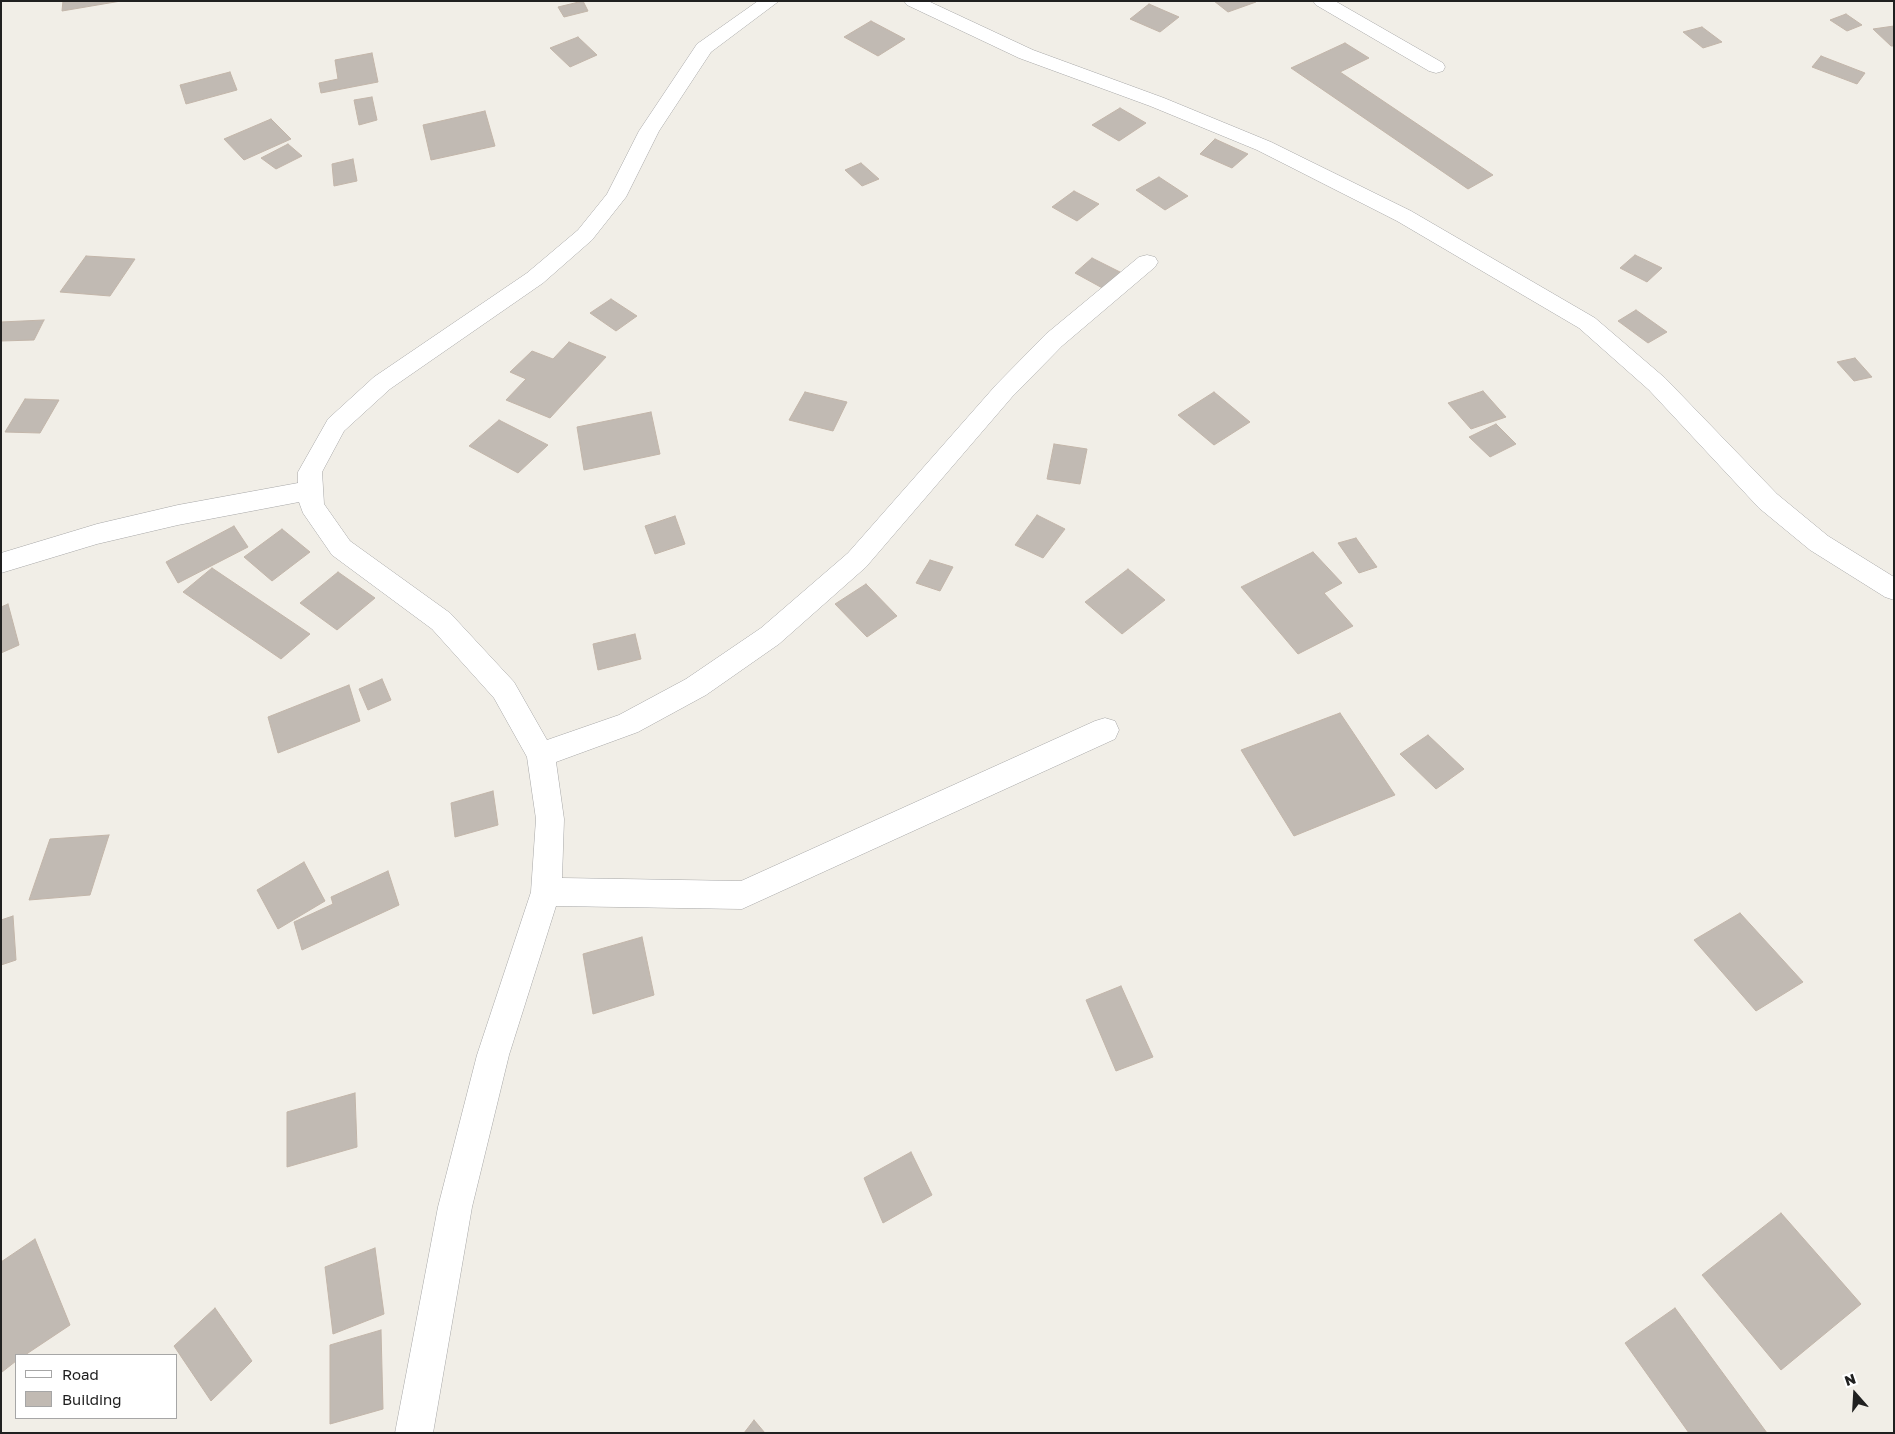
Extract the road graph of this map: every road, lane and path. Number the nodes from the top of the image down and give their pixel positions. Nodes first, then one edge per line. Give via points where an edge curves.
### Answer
1 (770, 1) edge
2 (913, 1) edge
3 (1322, 1) edge
4 (1436, 67) dead end
5 (1147, 262) dead end
6 (311, 490) junction
7 (1, 563) edge
8 (1894, 590) edge
9 (1106, 730) dead end
10 (541, 754) junction
11 (546, 892) junction
12 (414, 1433) edge

1 - 6 street via 704,48 649,131 616,197 586,235 535,278 382,383 336,425 310,472
2 - 8 street via 1026,54 1264,146 1404,216 1587,323 1657,384 1768,501 1820,543
3 - 4 street
5 - 10 street via 1054,340 1004,391 857,560 770,636 696,688 628,724
6 - 7 street via 97,534
6 - 10 street via 312,506 341,548 441,621 504,690
9 - 11 street via 742,895
10 - 11 street via 550,819
11 - 12 street via 493,1054 455,1207

